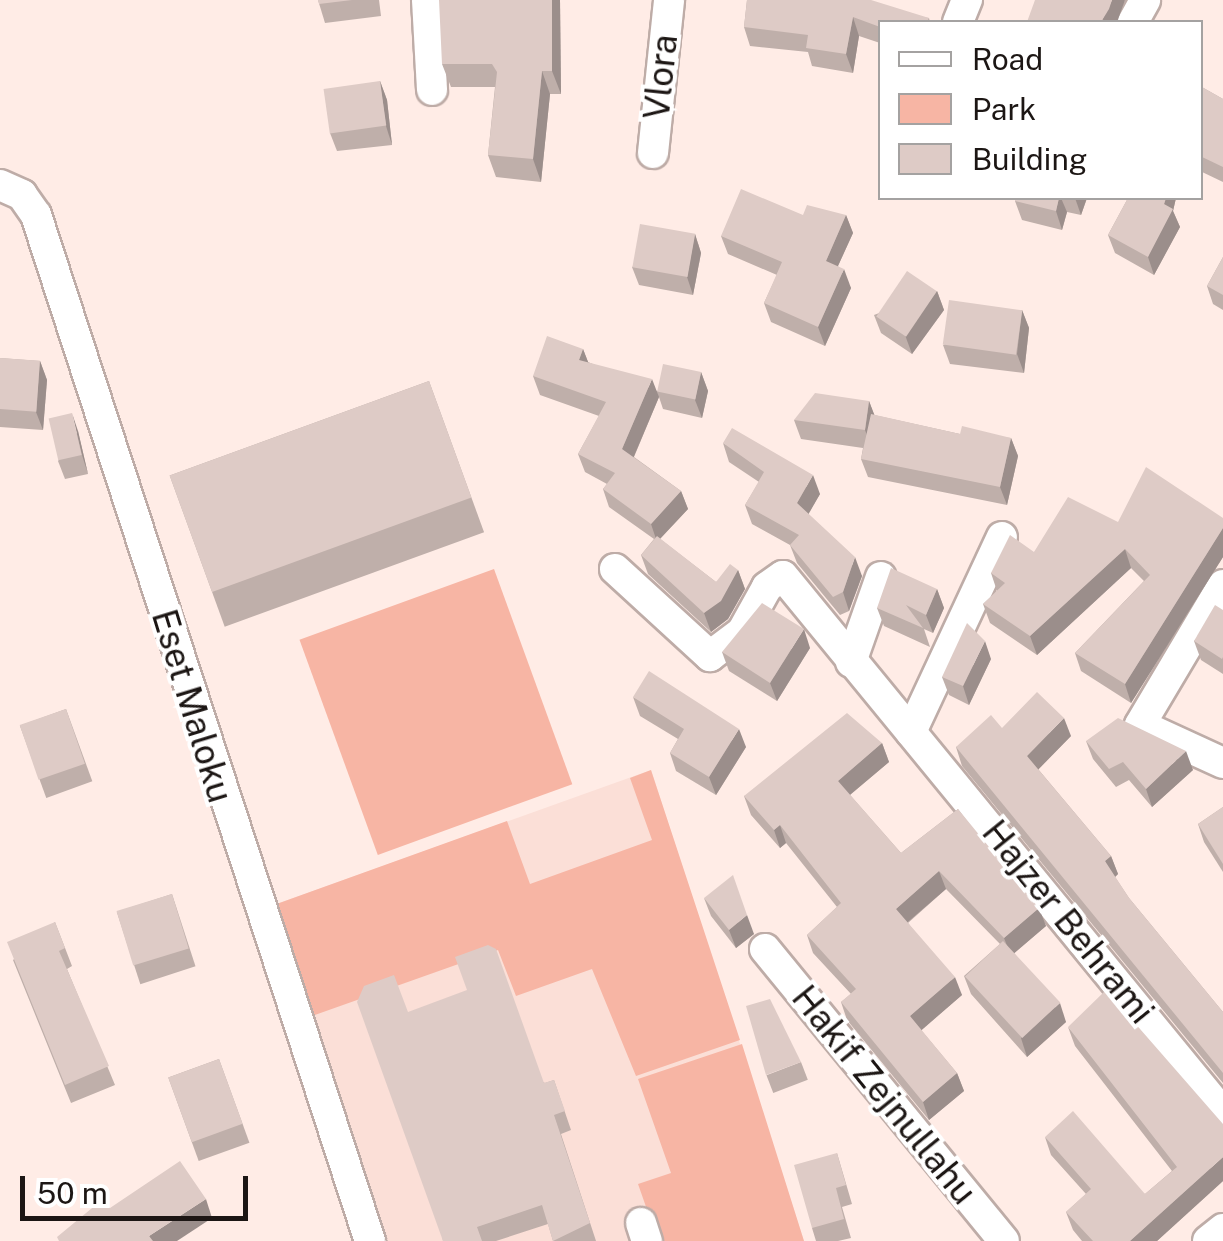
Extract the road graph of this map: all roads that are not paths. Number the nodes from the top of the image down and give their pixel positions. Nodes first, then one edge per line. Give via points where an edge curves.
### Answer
1 (428, 0) edge
2 (669, 0) edge
3 (432, 90) dead end
4 (653, 154) dead end
5 (0, 185) edge
6 (1002, 537) dead end
7 (615, 569) dead end
8 (881, 577) dead end
9 (1223, 585) edge
10 (850, 662) junction
11 (912, 732) junction
12 (1223, 763) edge
13 (764, 949) dead end
14 (1223, 1112) edge
15 (1223, 1229) edge
16 (370, 1241) edge
17 (1004, 1241) edge
18 (1208, 1241) edge

1 - 3 street
2 - 4 street, Vlora
5 - 16 street, Eset Maloku via 22,195 36,215
6 - 11 street
7 - 10 street, Hajzer Behrami via 710,656 726,650 766,587 783,576
8 - 10 street
9 - 12 street via 1140,725
10 - 11 street, Hajzer Behrami
11 - 14 street, Hajzer Behrami
13 - 17 street, Hakif Zejnullahu
15 - 18 street

